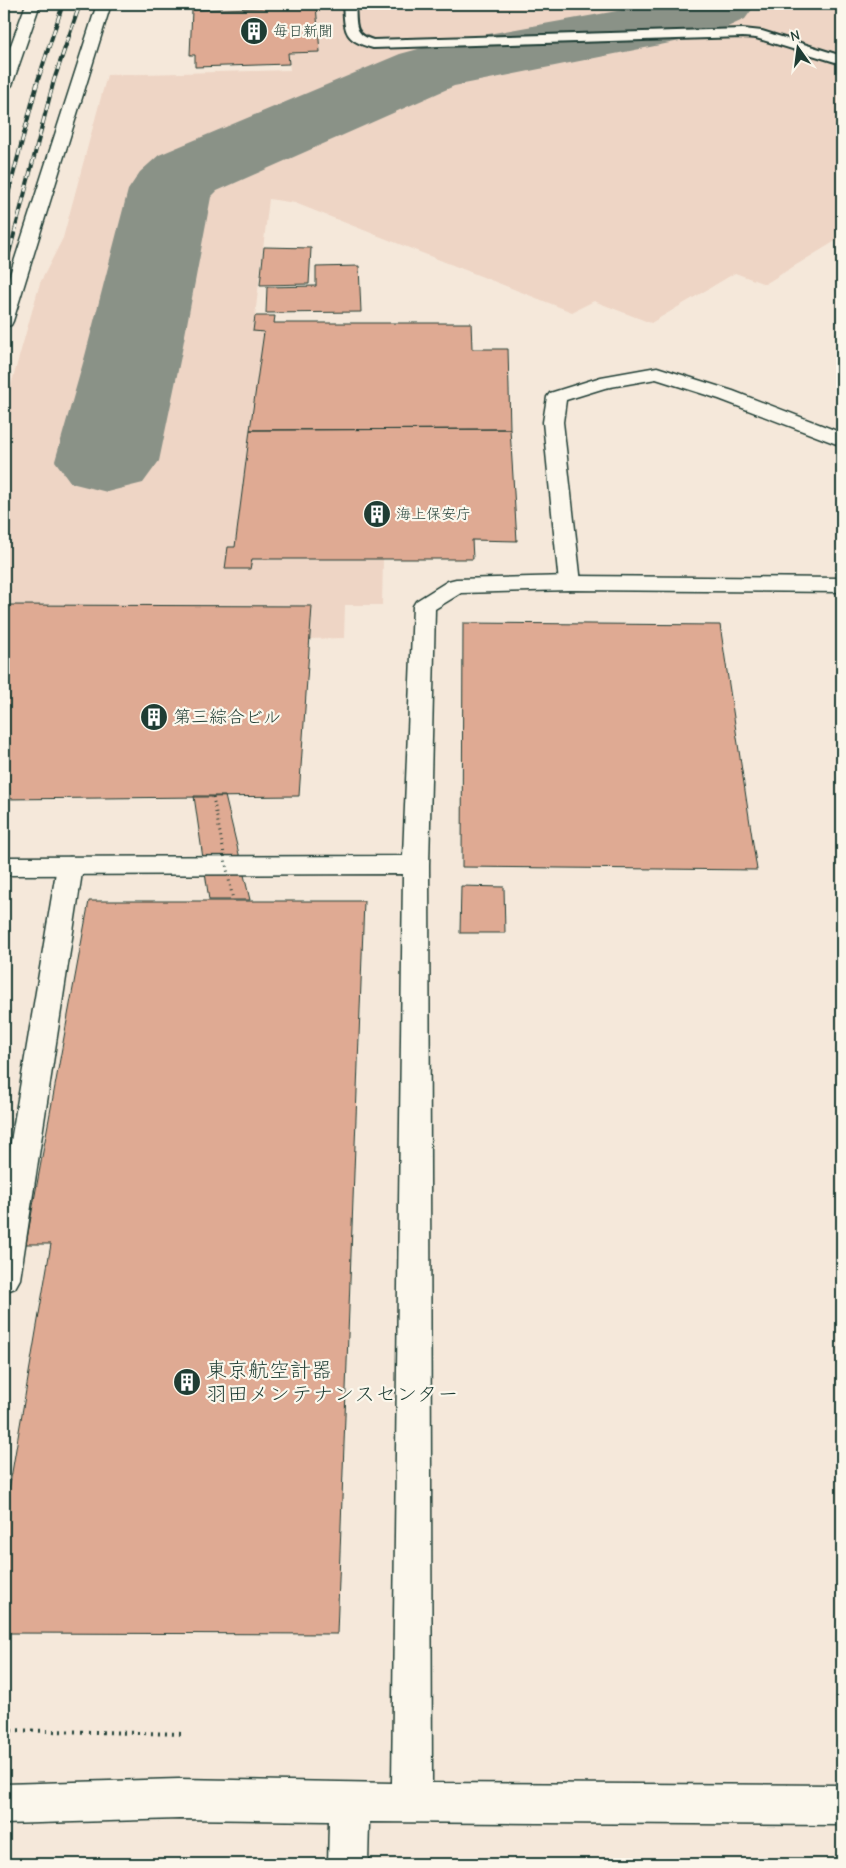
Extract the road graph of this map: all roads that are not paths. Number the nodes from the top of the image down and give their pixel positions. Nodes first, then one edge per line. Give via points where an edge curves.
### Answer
1 (33, 4) edge
2 (104, 4) edge
3 (349, 4) edge
4 (842, 60) edge
5 (4, 85) edge
6 (4, 321) edge
7 (842, 440) edge
8 (570, 583) junction
9 (842, 585) edge
10 (416, 865) junction
11 (4, 866) edge
12 (70, 866) junction
13 (4, 1279) edge
14 (350, 1801) junction
15 (412, 1803) junction
16 (4, 1804) edge
17 (842, 1805) edge
18 (348, 1864) edge

1 - 5 main road
2 - 6 main road
3 - 4 lane via 352,34 358,40 373,44 743,33 757,34
7 - 8 main road via 726,395 657,373 601,383 557,397 553,422
8 - 9 main road
8 - 10 main road via 456,586 424,606
10 - 12 main road
10 - 15 main road
11 - 12 main road
12 - 13 main road
14 - 15 main road
14 - 16 main road via 179,1799
14 - 18 main road
15 - 17 main road

